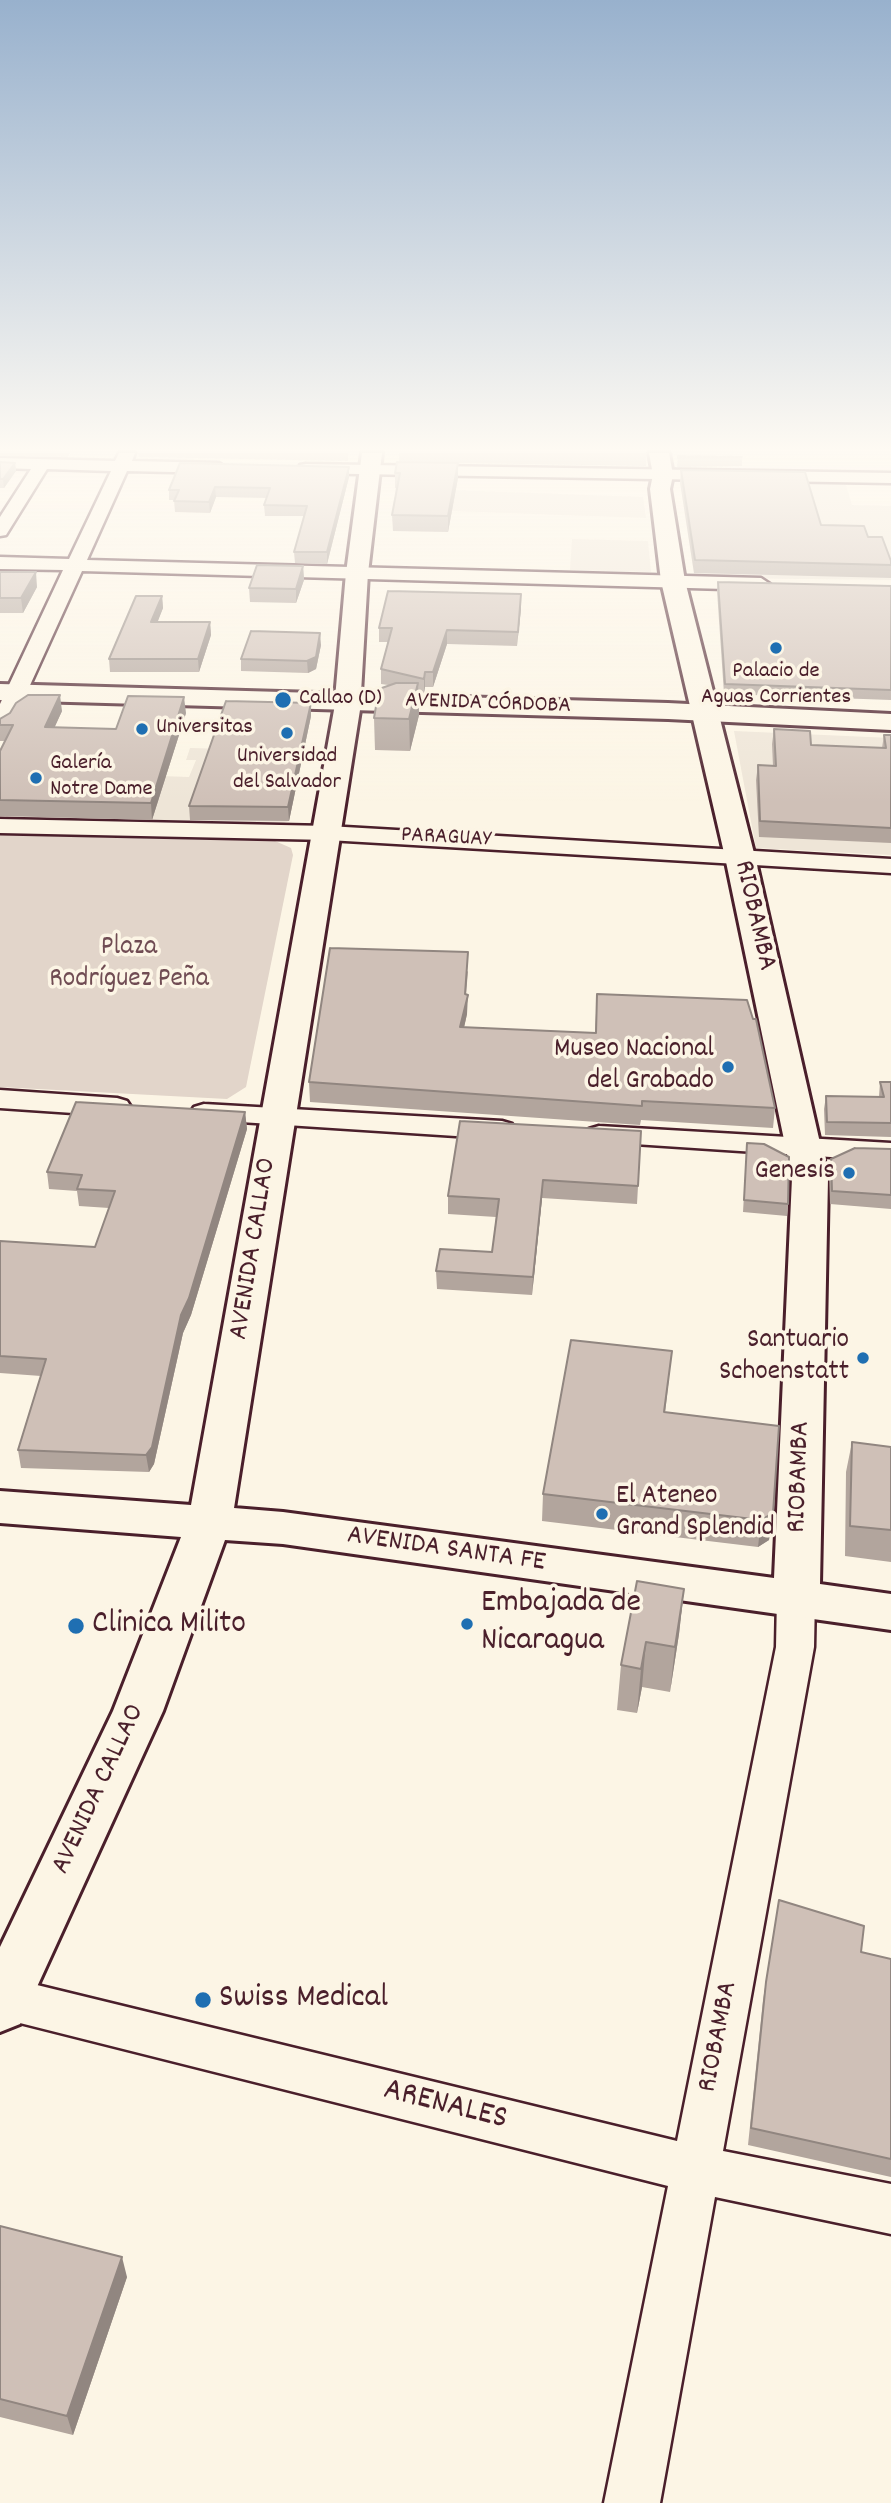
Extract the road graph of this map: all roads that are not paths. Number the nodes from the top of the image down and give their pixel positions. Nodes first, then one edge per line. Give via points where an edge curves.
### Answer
1 (72, 570) edge
2 (228, 570) edge
3 (357, 570) edge
4 (671, 570) edge
5 (357, 573) junction
6 (673, 581) junction
7 (783, 584) edge
8 (8, 692) edge
9 (348, 701) junction
10 (703, 713) junction
11 (891, 722) edge
12 (0, 727) edge
13 (0, 826) edge
14 (328, 833) junction
15 (740, 858) junction
16 (891, 866) edge
17 (0, 1099) edge
18 (277, 1118) junction
19 (527, 1131) edge
20 (569, 1134) edge
21 (806, 1147) junction
22 (891, 1152) edge
23 (0, 1507) edge
24 (210, 1521) junction
25 (796, 1597) junction
26 (891, 1612) edge
27 (1, 2000) edge
28 (695, 2169) junction
29 (891, 2209) edge
30 (632, 2503) edge

1 - 8 street
2 - 5 street
3 - 5 main road, AVENIDA CALLAO
4 - 6 main road, RIOBAMBA
5 - 6 street
5 - 9 main road, AVENIDA CALLAO
6 - 7 street
6 - 10 main road, RIOBAMBA
8 - 9 main road, AVENIDA CÓRDOBA
8 - 12 street
9 - 10 main road, AVENIDA CÓRDOBA
9 - 14 main road, AVENIDA CALLAO
10 - 11 main road, AVENIDA CÓRDOBA
10 - 15 main road, RIOBAMBA
13 - 14 street, PARAGUAY
14 - 15 street, PARAGUAY
14 - 18 main road, AVENIDA CALLAO
15 - 16 street, PARAGUAY
15 - 21 main road, RIOBAMBA
17 - 18 street
18 - 19 street
18 - 24 main road, AVENIDA CALLAO
20 - 21 street
21 - 22 street
21 - 25 main road, RIOBAMBA via 810,1202
23 - 24 main road, AVENIDA SANTA FE
24 - 25 main road, AVENIDA SANTA FE
24 - 27 main road, AVENIDA CALLAO via 138,1711
25 - 26 main road, AVENIDA SANTA FE
25 - 28 street, RIOBAMBA via 795,1647
27 - 28 street, ARENALES
28 - 29 street, ARENALES
28 - 30 street, RIOBAMBA

